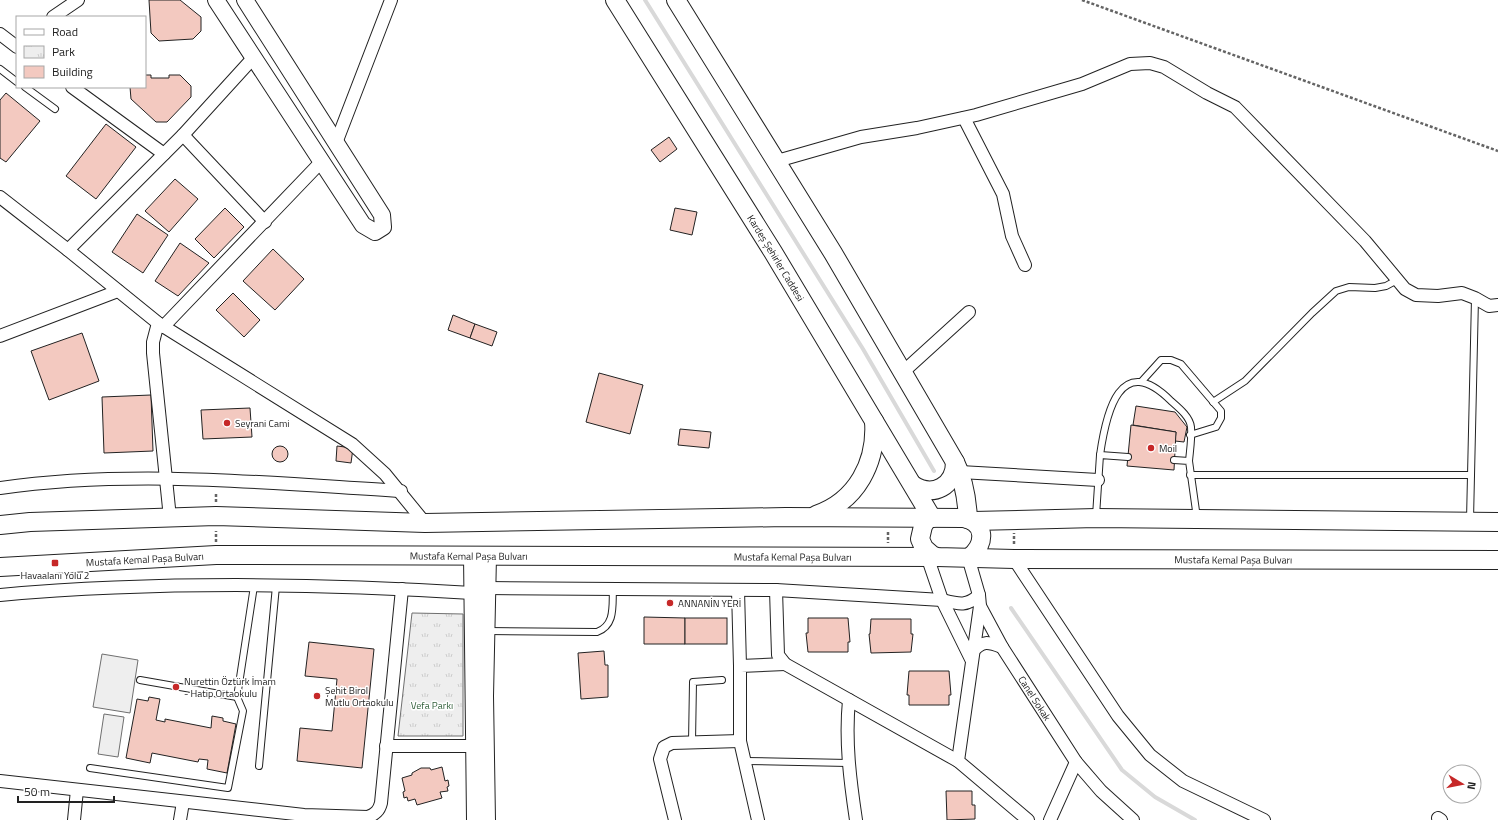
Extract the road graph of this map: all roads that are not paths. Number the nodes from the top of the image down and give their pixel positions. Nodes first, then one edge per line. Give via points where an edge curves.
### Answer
1 (78, 0) edge
2 (216, 0) edge
3 (245, 0) edge
4 (391, 0) edge
5 (615, 0) edge
6 (676, 0) edge
7 (54, 16) edge
8 (0, 34) edge
9 (16, 46) edge
10 (254, 57) junction
11 (0, 69) edge
12 (16, 81) edge
13 (25, 88) edge
14 (73, 88) edge
15 (55, 110) dead end
16 (964, 118) junction
17 (182, 135) junction
18 (336, 143) junction
19 (164, 154) junction
20 (322, 161) junction
21 (777, 161) junction
22 (0, 197) edge
23 (265, 222) junction
24 (68, 250) junction
25 (1025, 265) dead end
26 (1397, 280) junction
27 (118, 291) junction
28 (1475, 298) junction
29 (1498, 305) edge
30 (968, 312) dead end
31 (160, 325) junction
32 (0, 336) edge
33 (903, 372) junction
34 (1142, 381) junction
35 (1213, 402) junction
36 (874, 420) junction
37 (1190, 435) junction
38 (1100, 455) junction
39 (1128, 457) dead end
40 (1174, 460) dead end
41 (1189, 461) junction
42 (957, 467) junction
43 (1190, 474) junction
44 (1472, 475) junction
45 (165, 477) junction
46 (1098, 480) junction
47 (913, 485) junction
48 (0, 488) edge
49 (401, 491) junction
50 (812, 517) junction
51 (170, 518) junction
52 (930, 518) junction
53 (1096, 518) junction
54 (971, 520) junction
55 (1197, 520) junction
56 (1470, 522) junction
57 (1498, 522) edge
58 (425, 523) junction
59 (0, 525) edge
60 (480, 556) junction
61 (932, 556) junction
62 (969, 557) junction
63 (1014, 559) junction
64 (1498, 560) edge
65 (0, 567) edge
66 (254, 586) junction
67 (276, 586) junction
68 (487, 588) junction
69 (613, 588) junction
70 (402, 589) junction
71 (738, 590) junction
72 (776, 590) junction
73 (472, 593) junction
74 (0, 595) edge
75 (942, 600) junction
76 (979, 601) junction
77 (487, 631) junction
78 (1002, 647) junction
79 (972, 655) junction
80 (785, 664) junction
81 (740, 666) junction
82 (140, 680) dead end
83 (722, 680) dead end
84 (237, 697) junction
85 (849, 700) junction
86 (740, 741) junction
87 (692, 742) junction
88 (386, 746) junction
89 (474, 746) junction
90 (745, 761) junction
91 (958, 761) junction
92 (1076, 762) junction
93 (848, 763) junction
94 (259, 766) dead end
95 (90, 768) dead end
96 (0, 781) edge
97 (77, 790) junction
98 (183, 802) junction
99 (303, 817) edge
100 (74, 820) edge
101 (180, 820) edge
102 (475, 820) edge
103 (487, 820) edge
104 (675, 820) edge
105 (758, 820) edge
106 (856, 820) edge
107 (1028, 820) edge
108 (1050, 820) edge
109 (1134, 820) edge
110 (1264, 820) edge

1 - 7 street
2 - 10 street
3 - 18 street
4 - 18 street
5 - 36 main road, Kardeş Şehirler Caddesi via 773,252
6 - 21 main road
8 - 9 street
10 - 17 street
10 - 20 street
11 - 12 lane
13 - 15 lane
14 - 19 street
16 - 21 street via 861,136
16 - 25 street via 1003,194 1012,236
16 - 26 street via 1082,84 1130,64 1150,63 1164,67 1207,93 1226,101 1242,114 1365,240
17 - 19 street
17 - 23 street
18 - 20 street via 382,216 383,226 375,232 363,225
19 - 24 street
20 - 23 street
21 - 33 main road
22 - 24 street
23 - 31 street
24 - 27 street
26 - 28 street via 1405,289 1416,295 1462,294
26 - 35 lane via 1375,288 1349,287 1336,291 1245,381
27 - 31 street
27 - 32 street
28 - 29 street via 1489,306
28 - 44 lane
30 - 33 street
31 - 45 street via 153,342 152,353
31 - 49 street via 352,444
33 - 42 main road
34 - 35 lane via 1162,360 1176,362 1181,364
34 - 37 lane via 1153,385 1184,413 1191,426
34 - 38 lane via 1129,384 1111,406
35 - 37 lane via 1221,411 1219,423 1216,427
36 - 47 main road, Kardeş Şehirler Caddesi
36 - 50 main road via 872,456 863,478 841,502
37 - 41 lane
38 - 39 lane
38 - 46 lane
40 - 41 lane
41 - 43 lane
42 - 46 street
42 - 47 main road via 951,479 942,488 930,491 918,489
42 - 54 main road
43 - 44 lane
43 - 55 lane
44 - 56 lane
45 - 48 street via 41,482
45 - 49 street
45 - 51 street
46 - 53 lane
47 - 52 main road, Kardeş Şehirler Caddesi
49 - 58 street
50 - 52 main road
50 - 58 main road
51 - 58 main road via 216,516
51 - 59 main road
52 - 54 main road
52 - 61 main road via 923,526 920,539
53 - 54 main road
53 - 55 main road
54 - 62 main road via 980,530 981,540 977,550
55 - 56 main road
56 - 57 main road
60 - 61 main road, Mustafa Kemal Paşa Bulvarı
60 - 65 main road, Mustafa Kemal Paşa Bulvarı via 216,555
60 - 68 street
60 - 73 street
61 - 62 main road
61 - 75 street
62 - 63 main road, Mustafa Kemal Paşa Bulvarı
62 - 76 street, Canel Sokak
63 - 64 main road, Mustafa Kemal Paşa Bulvarı
63 - 110 street via 1118,716 1150,755 1183,781
66 - 67 street
66 - 74 street via 153,586
66 - 84 lane
67 - 70 street
67 - 94 lane
68 - 69 street
68 - 77 street
69 - 71 street
69 - 77 lane via 610,622 597,632
70 - 73 street
70 - 88 street
71 - 72 street
71 - 81 street
72 - 75 street
72 - 80 street via 778,655
73 - 89 street
75 - 76 street via 957,604
75 - 79 street
76 - 78 street, Canel Sokak
76 - 79 street
77 - 103 street
78 - 79 street via 989,643 980,644
78 - 92 street, Canel Sokak
79 - 91 street
80 - 81 street
80 - 85 street
81 - 86 street
82 - 84 lane
83 - 87 lane via 693,682
84 - 95 lane via 243,711 228,788
85 - 91 street
85 - 93 street
86 - 87 street
86 - 90 street
87 - 104 street via 672,743 664,747 660,759
88 - 89 street
88 - 99 street via 381,803 377,812 368,817
89 - 102 street
90 - 93 lane
90 - 105 street
91 - 107 street
92 - 108 street
92 - 109 street, Canel Sokak via 1101,791
93 - 106 street
96 - 97 street
97 - 98 street
97 - 100 street
98 - 99 street
98 - 101 street

